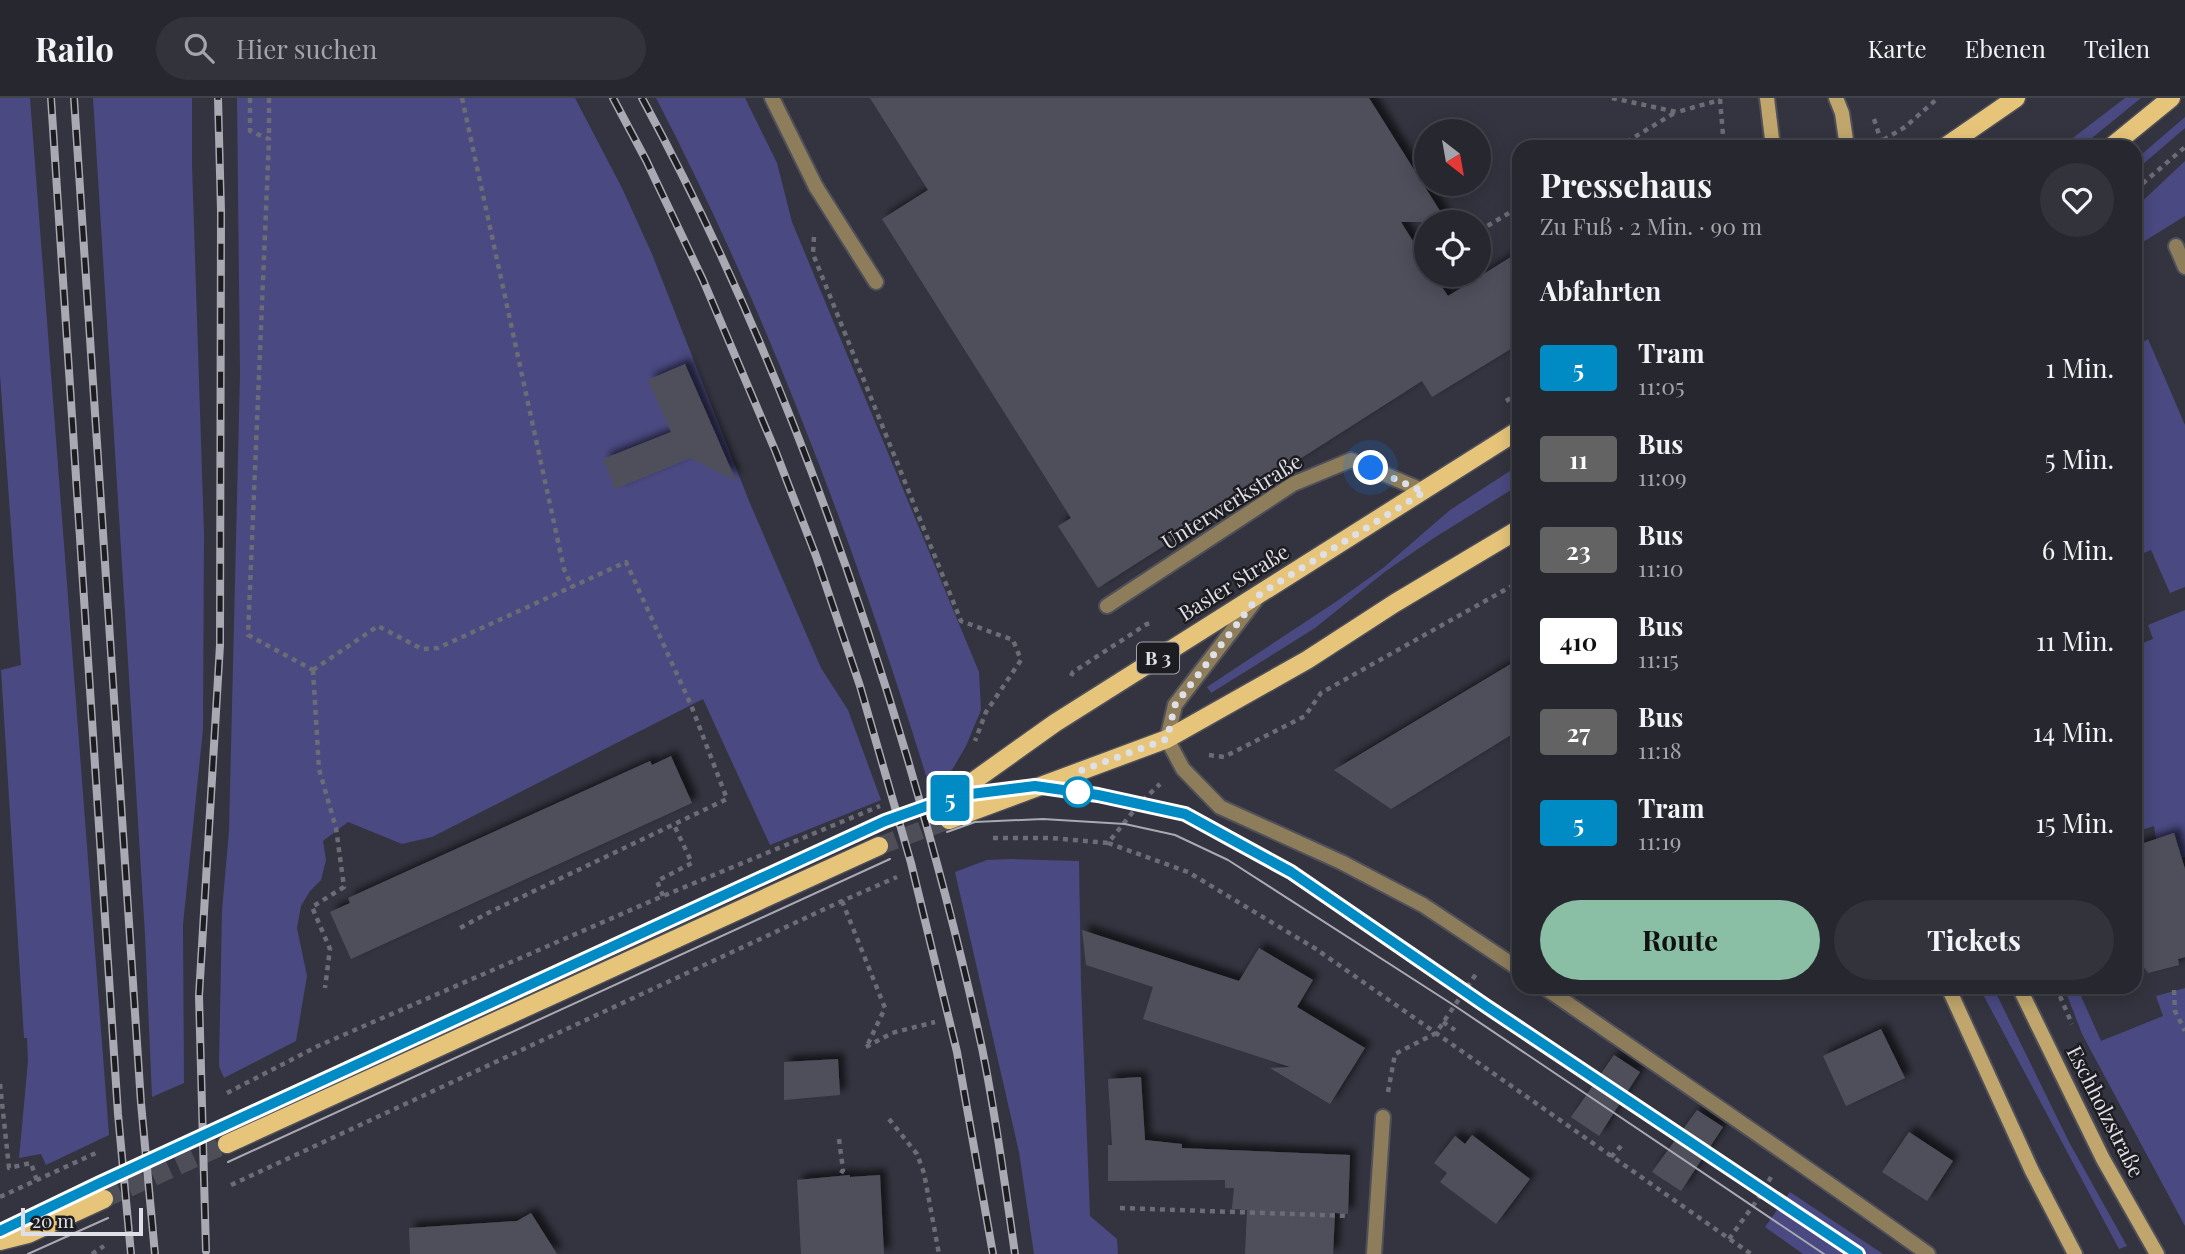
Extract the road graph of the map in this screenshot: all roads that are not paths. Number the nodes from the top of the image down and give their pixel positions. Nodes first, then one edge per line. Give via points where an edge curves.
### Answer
1 (772, 98) edge
2 (1767, 98) edge
3 (1836, 98) edge
4 (2016, 98) edge
5 (2171, 98) edge
6 (1772, 140) edge
7 (1846, 140) edge
8 (1955, 140) edge
9 (2120, 140) edge
10 (2176, 246) dead end
11 (2185, 267) edge
12 (876, 282) dead end
13 (1512, 435) edge
14 (1424, 492) junction
15 (1512, 533) edge
16 (1260, 594) junction
17 (1107, 606) dead end
18 (1167, 739) junction
19 (879, 846) tunnel mouth
20 (1512, 964) edge
21 (1554, 994) edge
22 (1951, 994) edge
23 (2022, 994) edge
24 (1383, 1117) road end
25 (227, 1144) tunnel mouth
26 (104, 1199) tunnel mouth
27 (28, 1234) junction
28 (0, 1241) edge
29 (2150, 1250) edge
30 (4, 1254) edge
31 (1374, 1254) edge
32 (1928, 1254) edge
33 (2075, 1254) edge

1 - 12 street via 816,187
2 - 6 main road
3 - 7 main road
4 - 8 main road
5 - 9 main road
10 - 11 street
13 - 14 main road, Basler Straße / B 3
14 - 16 main road, Basler Straße / B 3
14 - 17 street, Unterwerkstraße via 1351,460 1293,484
15 - 18 main road, Basler Straße / B 3 via 1307,660
16 - 18 street via 1175,705
16 - 18 main road, Basler Straße / B 3 via 1055,723 975,780 946,813
18 - 20 street via 1183,769 1220,807 1423,905
19 - 25 main road
21 - 32 street
22 - 33 main road
23 - 29 main road, Eschholzstraße
24 - 31 street
26 - 27 main road
27 - 28 main road
27 - 30 main road

